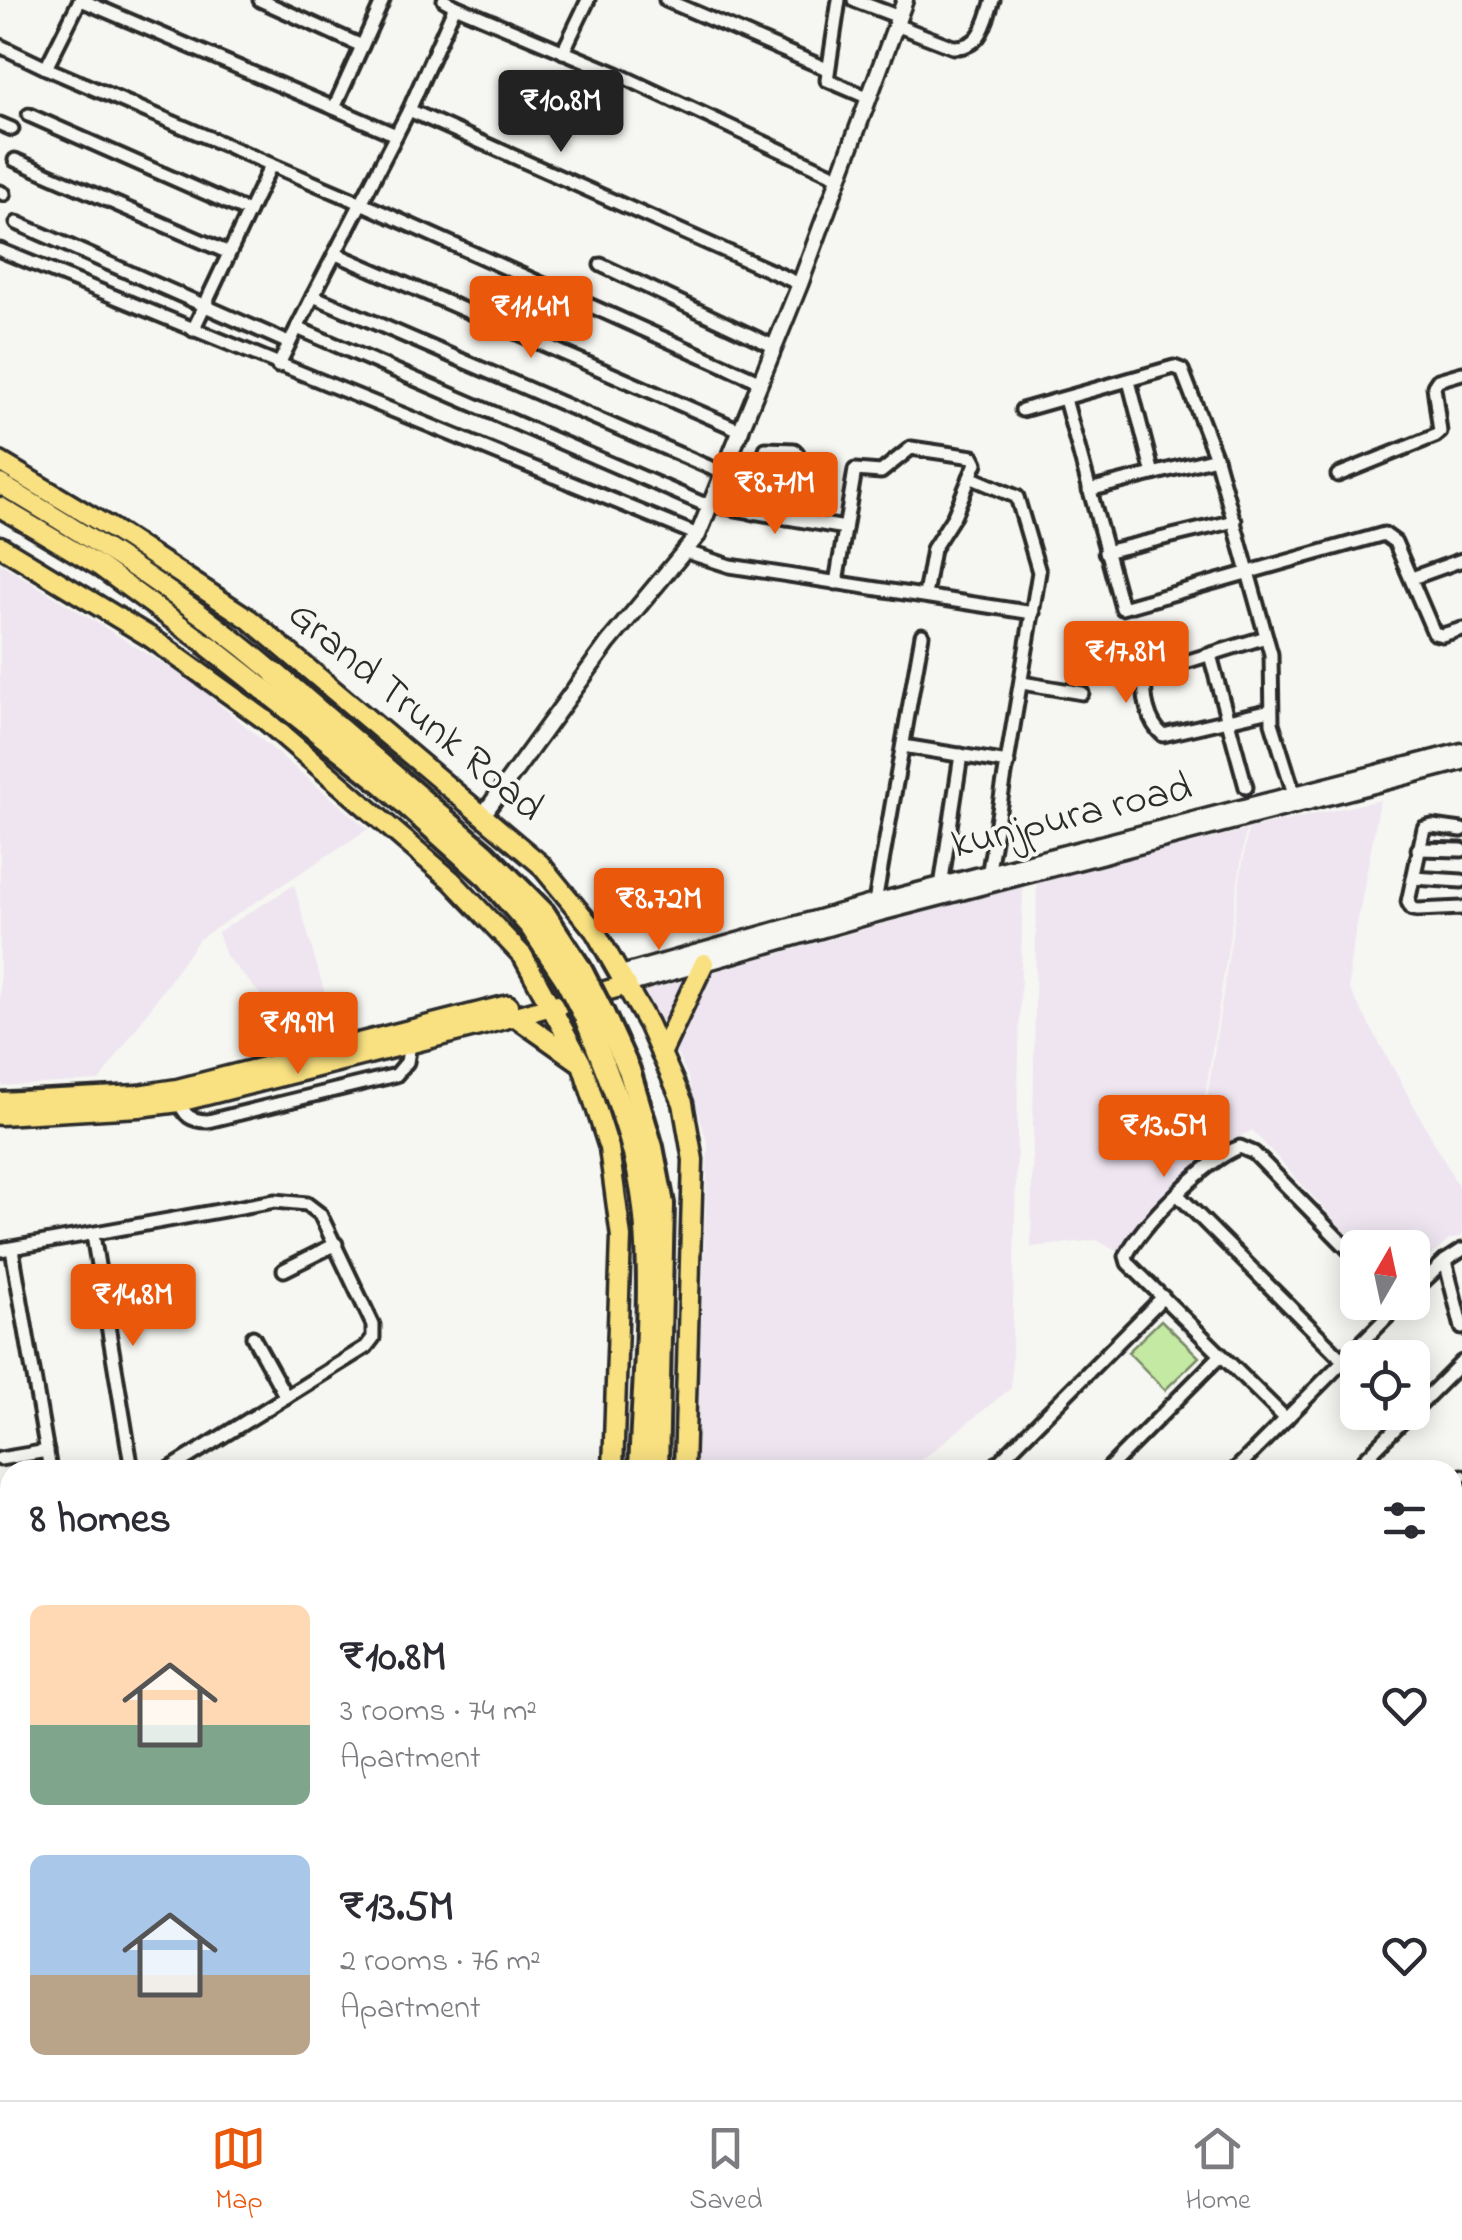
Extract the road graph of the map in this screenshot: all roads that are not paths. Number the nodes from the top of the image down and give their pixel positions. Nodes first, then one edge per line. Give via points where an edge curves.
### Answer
1 (81, 0) edge
2 (260, 0) edge
3 (383, 0) edge
4 (588, 0) edge
5 (666, 0) edge
6 (839, 0) edge
7 (854, 0) edge
8 (906, 0) edge
9 (994, 0) edge
10 (450, 3) edge
11 (898, 21) junction
12 (0, 46) edge
13 (362, 46) junction
14 (563, 52) junction
15 (46, 68) junction
16 (826, 70) junction
17 (870, 98) junction
18 (334, 108) junction
19 (409, 110) junction
20 (29, 115) dead end
21 (396, 135) junction
22 (15, 160) dead end
23 (270, 165) junction
24 (840, 178) junction
25 (363, 204) junction
26 (249, 212) junction
27 (17, 223) dead end
28 (0, 250) edge
29 (228, 253) junction
30 (336, 254) junction
31 (602, 265) dead end
32 (800, 284) junction
33 (313, 296) junction
34 (204, 305) junction
35 (297, 328) junction
36 (193, 330) junction
37 (289, 344) junction
38 (775, 347) junction
39 (278, 366) junction
40 (1462, 373) edge
41 (1129, 380) junction
42 (761, 382) junction
43 (1065, 399) junction
44 (1022, 410) dead end
45 (742, 431) junction
46 (1216, 458) junction
47 (0, 462) edge
48 (725, 474) junction
49 (1152, 474) junction
50 (1338, 475) dead end
51 (970, 477) junction
52 (0, 484) edge
53 (1089, 490) junction
54 (0, 507) edge
55 (712, 507) junction
56 (752, 513) junction
57 (786, 518) junction
58 (1234, 521) junction
59 (845, 528) junction
60 (698, 535) junction
61 (107, 536) junction
62 (0, 546) edge
63 (686, 552) junction
64 (1105, 552) junction
65 (1462, 560) edge
66 (1248, 575) junction
67 (1412, 578) junction
68 (836, 583) junction
69 (924, 596) junction
70 (1033, 613) junction
71 (1462, 629) edge
72 (922, 635) dead end
73 (1266, 637) junction
74 (209, 646) joint
75 (1210, 655) junction
76 (276, 674) joint
77 (1022, 683) junction
78 (1082, 694) dead end
79 (1271, 710) junction
80 (1228, 720) junction
81 (903, 746) junction
82 (1462, 751) edge
83 (961, 755) junction
84 (1462, 762) edge
85 (1008, 763) junction
86 (1246, 786) dead end
87 (1296, 802) junction
88 (483, 815) junction
89 (1462, 830) edge
90 (1418, 849) junction
91 (1462, 850) edge
92 (1413, 878) junction
93 (987, 879) junction
94 (1462, 880) edge
95 (941, 886) junction
96 (875, 902) junction
97 (1462, 908) edge
98 (841, 918) junction
99 (702, 958) junction
100 (572, 973) junction
101 (624, 979) junction
102 (548, 1001) junction
103 (594, 1014) junction
104 (514, 1016) junction
105 (410, 1044) junction
106 (661, 1054) junction
107 (582, 1064) junction
108 (178, 1095) junction
109 (0, 1102) edge
110 (0, 1115) edge
111 (1178, 1195) junction
112 (94, 1234) junction
113 (1340, 1240) edge
114 (336, 1244) junction
115 (6, 1250) edge
116 (1462, 1250) edge
117 (1445, 1260) junction
118 (284, 1270) dead end
119 (1430, 1275) edge
120 (1163, 1298) junction
121 (1385, 1320) edge
122 (1462, 1328) edge
123 (254, 1337) dead end
124 (1365, 1340) edge
125 (1221, 1355) junction
126 (1340, 1357) edge
127 (1462, 1362) edge
128 (1340, 1365) edge
129 (1430, 1394) edge
130 (286, 1397) junction
131 (1286, 1418) junction
132 (1394, 1430) edge
133 (46, 1451) junction
134 (0, 1460) edge
135 (48, 1460) edge
136 (130, 1460) edge
137 (184, 1460) edge
138 (613, 1460) edge
139 (640, 1460) edge
140 (656, 1460) edge
141 (684, 1460) edge
142 (1001, 1460) edge
143 (1117, 1460) edge
144 (1245, 1460) edge
145 (1364, 1460) edge

1 - 15 street
1 - 18 street
2 - 13 street
3 - 13 street
4 - 14 street
5 - 16 street
6 - 16 street
7 - 11 street
8 - 11 street
9 - 11 street via 978,39 963,47
10 - 14 street
10 - 19 street
11 - 17 street
12 - 15 street
13 - 18 street
14 - 24 street
15 - 23 street
16 - 17 street via 827,80
17 - 24 street
18 - 21 street
19 - 21 street
19 - 32 street
20 - 26 street
21 - 25 street
22 - 29 street
23 - 25 street
23 - 26 street
24 - 32 street
25 - 30 street
25 - 42 street
26 - 29 street
27 - 34 street
28 - 36 street
29 - 34 street
30 - 33 street
30 - 45 street
31 - 38 street
32 - 38 street
33 - 35 street
33 - 48 street
34 - 36 street
34 - 37 street
35 - 37 street
35 - 55 street
36 - 39 street
37 - 39 street
38 - 42 street
39 - 60 street
40 - 50 street via 1434,386 1440,432
41 - 43 street
41 - 46 street via 1180,366
41 - 49 street
42 - 45 street
43 - 44 street
43 - 53 street
45 - 48 street
46 - 49 street
46 - 58 street
47 - 61 main road, Grand Trunk Road
48 - 55 street
49 - 53 street
51 - 59 street via 976,458 917,447 881,472 856,470
51 - 69 street via 933,549
51 - 70 street via 1020,502 1039,572
52 - 61 main road, Grand Trunk Road
53 - 64 street
54 - 74 main road via 99,566
55 - 56 street
55 - 60 street
56 - 57 street
56 - 57 street via 766,449 794,450
57 - 59 street
58 - 64 street
58 - 66 street
59 - 68 street
60 - 63 street
61 - 76 main road
61 - 88 main road, Grand Trunk Road via 249,619
62 - 102 main road via 150,637 264,720 451,880 523,956
63 - 68 street
63 - 88 street via 608,643
64 - 66 street via 1125,608
65 - 67 street
66 - 67 street via 1377,534 1395,542
66 - 73 street
67 - 71 street via 1434,633
68 - 69 street
69 - 70 street
70 - 77 street
72 - 81 street
73 - 75 street
73 - 79 street
74 - 100 highway via 488,877
75 - 80 street
75 - 80 street via 1150,673 1144,682 1147,704 1163,734
76 - 100 highway via 484,853 544,914
77 - 78 street
77 - 85 street
79 - 80 street
79 - 87 street
80 - 86 street
81 - 83 street
81 - 96 street
82 - 87 street, kunjpura road
83 - 85 street
83 - 95 street
84 - 87 street, kunjpura road
85 - 93 street
87 - 93 street, kunjpura road
88 - 101 main road, Grand Trunk Road via 540,864
89 - 90 street via 1427,826
90 - 91 street
90 - 92 street
92 - 94 street
92 - 97 street via 1412,909
93 - 95 street, kunjpura road
93 - 98 street, kunjpura road
95 - 96 street, kunjpura road
96 - 98 street, kunjpura road
98 - 99 street, kunjpura road
99 - 101 street, kunjpura road
99 - 106 main road
100 - 103 highway, bridge
101 - 102 main road
101 - 106 main road, Grand Trunk Road
102 - 104 main road
102 - 107 main road
102 - 108 main road
103 - 139 highway via 642,1192
103 - 140 highway via 629,1070 664,1204
104 - 105 main road
104 - 107 main road
105 - 108 main road
105 - 108 street via 403,1070 377,1080 208,1121 190,1118
106 - 141 main road, Grand Trunk Road via 683,1103 693,1160
107 - 138 main road via 609,1148 622,1237
108 - 109 main road
108 - 110 main road via 139,1107
111 - 113 street via 1205,1167 1240,1147 1254,1153
111 - 120 street via 1126,1256
111 - 126 street
112 - 114 street via 292,1200 320,1214
112 - 115 street
112 - 136 street
114 - 118 street
114 - 130 street via 374,1325 373,1338
115 - 133 street
116 - 117 street
117 - 119 street
117 - 122 street
120 - 125 street
120 - 142 street
121 - 124 street
123 - 130 street
125 - 131 street
125 - 143 street
127 - 129 street
128 - 131 street
130 - 137 street
131 - 144 street
132 - 145 street
133 - 134 street
133 - 135 street

